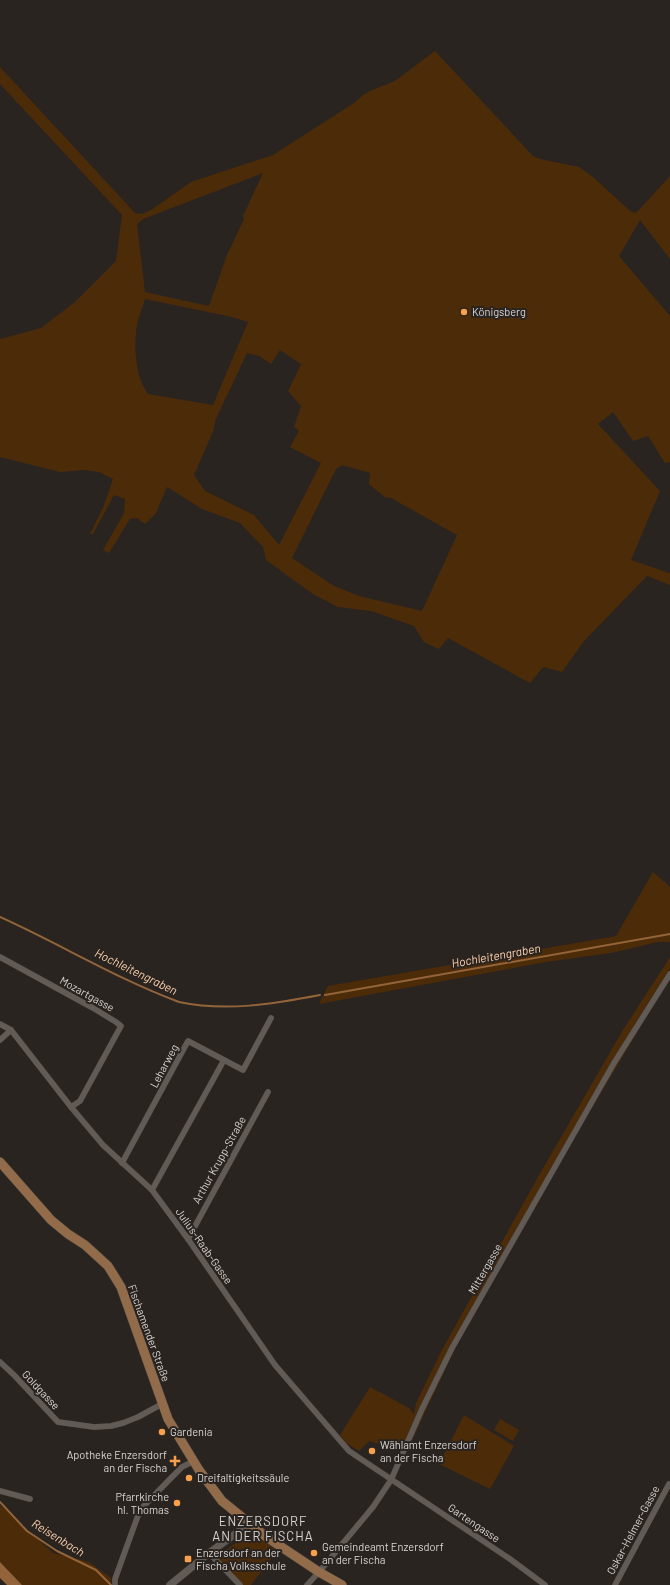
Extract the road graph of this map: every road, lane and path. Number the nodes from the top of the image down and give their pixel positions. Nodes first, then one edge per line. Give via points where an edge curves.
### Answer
1 (0, 957) edge
2 (670, 974) edge
3 (271, 1018) dead end
4 (0, 1024) edge
5 (11, 1030) junction
6 (0, 1040) edge
7 (224, 1060) junction
8 (268, 1092) dead end
9 (71, 1107) junction
10 (0, 1162) edge
11 (122, 1163) junction
12 (152, 1190) junction
13 (188, 1239) junction
14 (0, 1362) edge
15 (162, 1404) junction
16 (194, 1461) junction
17 (391, 1480) junction
18 (669, 1484) edge
19 (0, 1491) edge
20 (30, 1499) dead end
21 (249, 1524) junction
22 (209, 1553) junction
23 (319, 1572) junction
24 (115, 1585) edge
25 (170, 1585) edge
26 (240, 1585) edge
27 (307, 1585) edge
28 (342, 1585) edge
29 (545, 1585) edge
30 (615, 1585) edge

1 - 9 street, Mozartgasse via 93,1008 120,1026 80,1102
2 - 17 street, Mittergasse via 614,1063 452,1348
3 - 7 street, Leharweg via 243,1070
4 - 5 street, Julius-Raab-Gasse
5 - 6 street
5 - 9 street, Julius-Raab-Gasse
7 - 11 street, Leharweg via 188,1042
7 - 12 street
8 - 13 street, Arthur Krupp-Straße
9 - 11 street, Julius-Raab-Gasse
10 - 15 main road, Fischamender Straße via 51,1220 85,1244 108,1266 121,1288
11 - 12 street, Julius-Raab-Gasse
12 - 13 street, Julius-Raab-Gasse
13 - 17 street, Julius-Raab-Gasse via 275,1365 349,1451
14 - 15 street, Goldgasse via 58,1422 94,1428 111,1426 138,1417
15 - 16 main road, Fischamender Straße via 168,1419
16 - 21 main road, Fischamender Straße via 222,1501
16 - 24 street via 182,1467 140,1510
17 - 23 street, Mittergasse via 373,1507
17 - 29 street, Gartengasse
18 - 30 street, Oskar-Helmer-Gasse
19 - 20 street
21 - 22 street
21 - 23 main road, Fischamender Straße
22 - 25 street
22 - 26 street
23 - 27 street, Mittergasse
23 - 28 main road, Fischamender Straße

